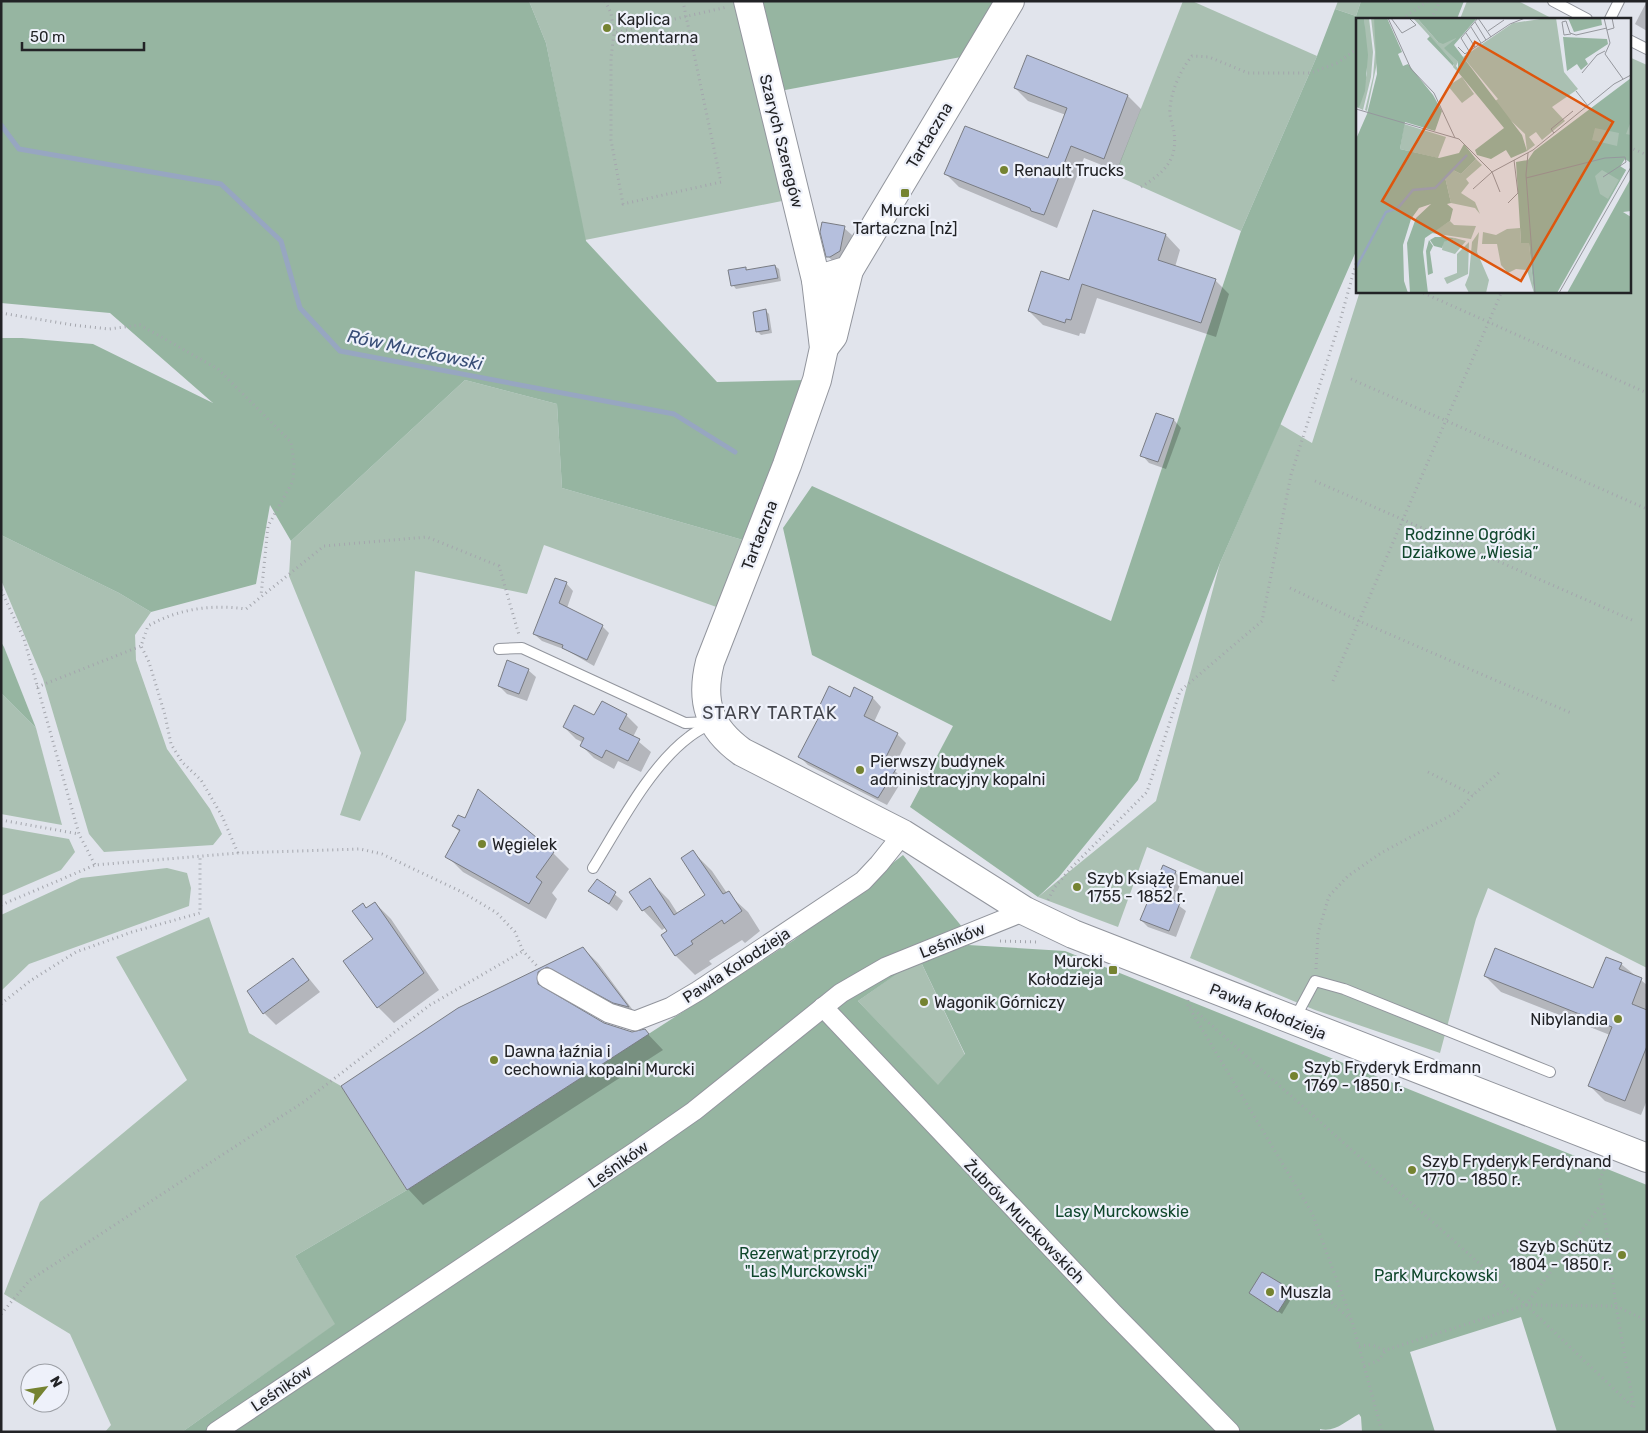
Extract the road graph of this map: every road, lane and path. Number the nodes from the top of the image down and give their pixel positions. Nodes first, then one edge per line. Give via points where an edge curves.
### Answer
1 (605, 1) edge
2 (683, 1) edge
3 (1010, 1) edge
4 (1428, 1) edge
5 (1440, 1) edge
6 (1553, 1) edge
7 (1619, 1) edge
8 (738, 4) edge
9 (686, 16) junction
10 (1403, 18) edge
11 (1432, 18) edge
12 (1585, 18) edge
13 (1610, 18) edge
14 (614, 33) junction
15 (1630, 40) edge
16 (1647, 49) edge
17 (1356, 50) edge
18 (1630, 147) edge
19 (1647, 155) edge
20 (1141, 187) dead end
21 (1356, 263) edge
22 (850, 270) junction
23 (816, 280) junction
24 (1421, 292) edge
25 (1502, 292) edge
26 (1, 313) edge
27 (1489, 322) junction
28 (824, 348) junction
29 (1351, 379) dead end
30 (1647, 392) edge
31 (1446, 421) junction
32 (1315, 481) dead end
33 (1647, 509) edge
34 (1403, 520) junction
35 (1290, 588) dead end
36 (1, 590) edge
37 (261, 597) junction
38 (1632, 620) dead end
39 (1359, 621) junction
40 (141, 646) junction
41 (522, 648) junction
42 (499, 649) dead end
43 (1333, 681) dead end
44 (37, 687) junction
45 (1571, 713) dead end
46 (713, 722) junction
47 (1501, 771) dead end
48 (1428, 772) dead end
49 (1473, 795) junction
50 (1, 820) edge
51 (79, 834) junction
52 (903, 834) junction
53 (238, 853) junction
54 (200, 856) junction
55 (95, 865) junction
56 (593, 868) dead end
57 (1, 904) edge
58 (1032, 915) junction
59 (523, 951) junction
60 (547, 978) joint
61 (1315, 981) junction
62 (1, 1004) edge
63 (823, 1007) junction
64 (1293, 1021) junction
65 (1550, 1072) dead end
66 (1613, 1146) junction
67 (1647, 1158) edge
68 (1603, 1202) junction
69 (1328, 1299) dead end
70 (1526, 1305) junction
71 (1616, 1306) junction
72 (1, 1314) edge
73 (1352, 1321) junction
74 (1647, 1322) edge
75 (1359, 1346) junction
76 (1386, 1350) junction
77 (1364, 1366) junction
78 (216, 1432) edge
79 (1230, 1432) edge
80 (1382, 1432) edge

1 - 14 path via 611,13
2 - 9 path
3 - 22 street, Tartaczna
4 - 10 path
5 - 11 path
6 - 12 lane
7 - 13 lane
8 - 9 path
8 - 23 street, Szarych Szeregów
9 - 14 path
9 - 14 path via 721,182 623,204 611,140
15 - 16 lane
17 - 20 path via 1337,63 1311,73 1248,73 1210,57 1192,56 1183,68 1170,109 1173,157 1161,175
18 - 19 path
21 - 58 path via 1291,475 1262,621 1180,692 1147,792 1071,868
22 - 23 street
22 - 28 street, Tartaczna via 833,336
23 - 28 street, Tartaczna
24 - 27 path
25 - 27 path
26 - 37 path via 109,329 140,324 218,369 291,442 293,481 268,526
27 - 30 path
27 - 31 path
28 - 46 street, Tartaczna via 817,380 787,465 710,662 705,691
29 - 31 path
31 - 33 path
31 - 34 path
32 - 34 path
34 - 38 path
34 - 39 path
35 - 39 path
36 - 44 path via 24,640
37 - 40 path via 246,609 224,606 170,614 148,626
37 - 41 path via 324,546 427,537 499,566
39 - 43 path
39 - 45 path
40 - 44 path
40 - 53 path via 150,662 171,744 182,762 201,780
41 - 42 lane
41 - 46 lane via 686,723
44 - 51 path
46 - 52 street, Pawła Kołodzieja via 724,739 742,752
46 - 56 lane via 689,736 669,756 635,800
47 - 49 path
48 - 49 path
49 - 61 path via 1457,812 1356,870 1329,896 1318,933
50 - 51 path
51 - 55 path
52 - 58 street, Pawła Kołodzieja
52 - 60 street, Pawła Kołodzieja via 862,881 671,1007 634,1021 609,1013
53 - 54 path
53 - 59 path via 360,849 382,854 462,892 497,913 515,932
54 - 55 path
54 - 62 path via 200,913 76,952
55 - 57 path
58 - 63 street, Leśników via 886,968
58 - 64 street, Pawła Kołodzieja
59 - 60 path
59 - 72 path via 430,1005 305,1102 30,1280
61 - 64 lane
61 - 65 lane via 1344,989
63 - 78 street, Leśników via 694,1111
63 - 79 street, Żubrów Murckowskich
64 - 66 street, Pawła Kołodzieja
66 - 67 street, Pawła Kołodzieja
66 - 68 path via 1600,1179
68 - 70 path
68 - 71 path
69 - 73 path
70 - 71 path
70 - 71 path via 1634,1408
70 - 73 path via 1187,1004 1312,1213
70 - 76 path
71 - 74 path
73 - 75 path
75 - 76 path via 1371,1344
75 - 77 path
76 - 77 path via 1378,1360
77 - 80 path

